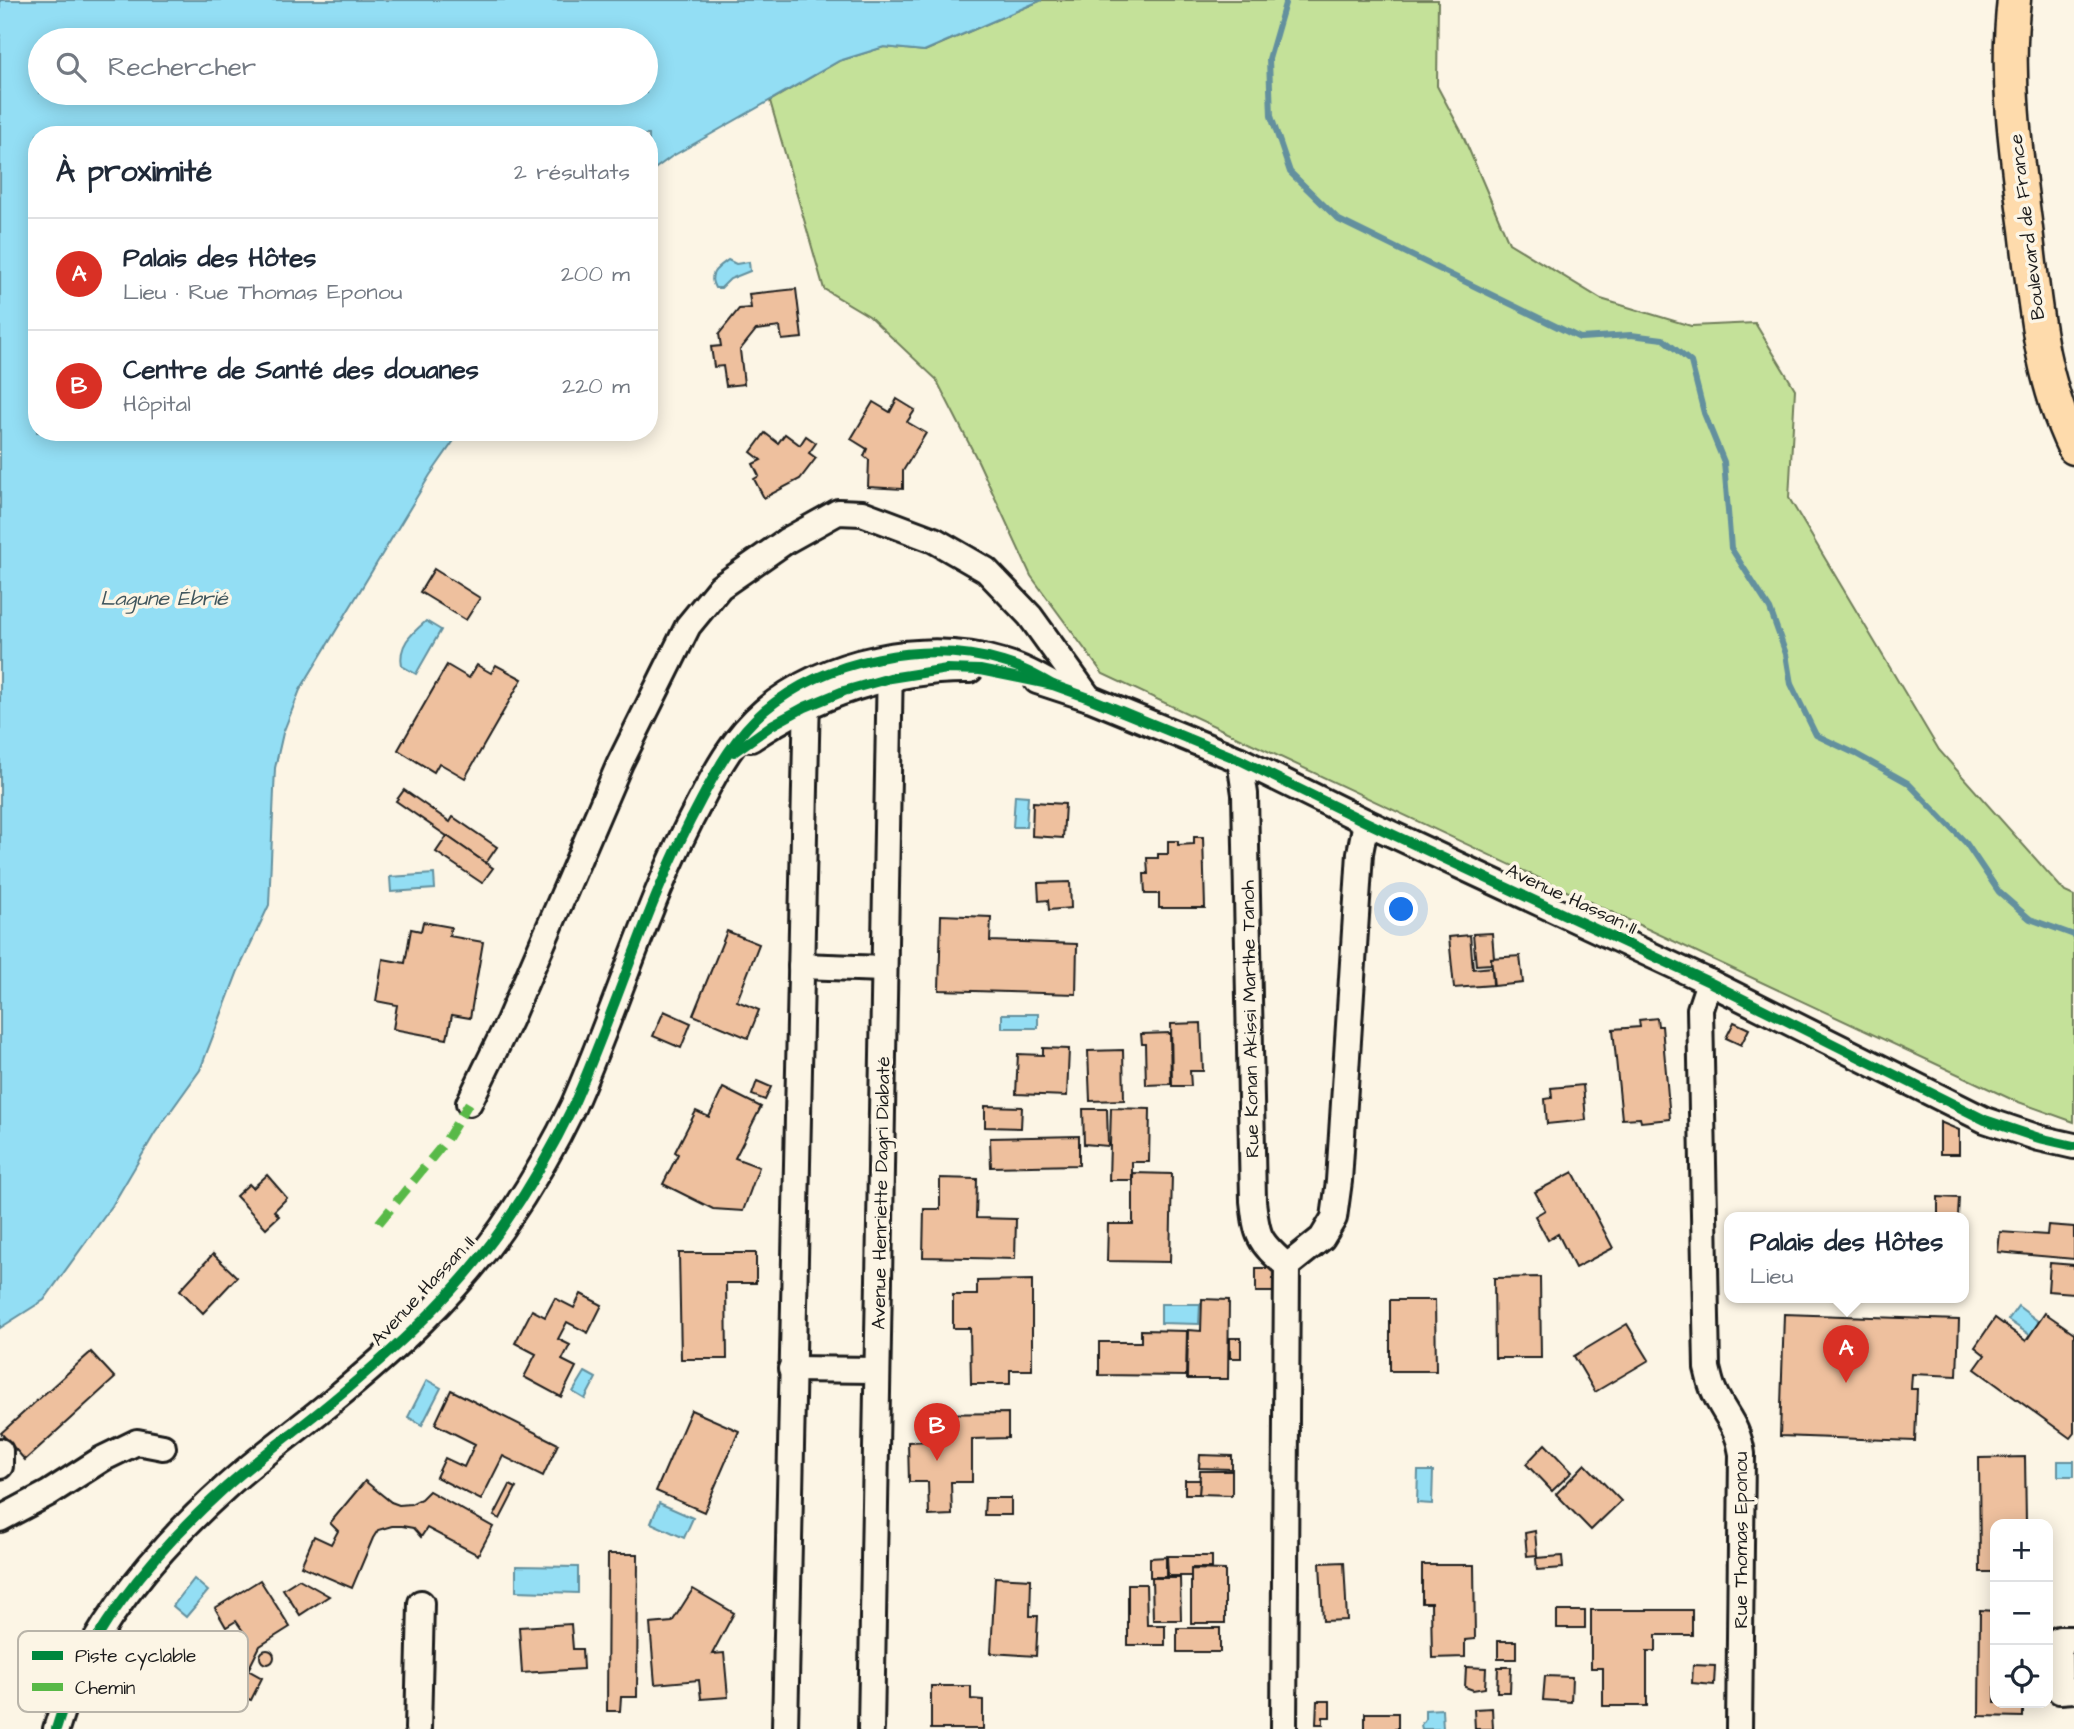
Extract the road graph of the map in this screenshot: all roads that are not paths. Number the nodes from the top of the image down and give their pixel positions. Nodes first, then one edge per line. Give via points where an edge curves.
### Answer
1 (2014, 0) edge
2 (2074, 448) edge
3 (890, 667) junction
4 (806, 694) junction
5 (1089, 698) junction
6 (1240, 760) junction
7 (1366, 822) junction
8 (801, 966) junction
9 (884, 969) junction
10 (1709, 982) junction
11 (469, 1103) dead end
12 (2074, 1146) edge
13 (1287, 1266) junction
14 (791, 1369) junction
15 (876, 1370) junction
16 (163, 1447) dead end
17 (0, 1451) edge
18 (0, 1466) edge
19 (0, 1519) edge
20 (421, 1603) dead end
21 (102, 1631) edge
22 (2074, 1639) edge
23 (2074, 1690) edge
24 (62, 1712) edge
25 (56, 1729) edge
26 (418, 1729) edge
27 (785, 1729) edge
28 (871, 1729) edge
29 (1284, 1729) edge
30 (1739, 1729) edge

1 - 2 main road, Boulevard de France via 2011,79 2017,170 2042,355 2052,397
3 - 4 street, Avenue Hassan II via 850,666
3 - 5 street, Avenue Hassan II via 980,670 1053,685
3 - 9 street, Avenue Henriette Dagri Diabaté
4 - 8 street
4 - 21 street, Avenue Hassan II via 725,758 668,865 572,1107 501,1230 467,1274 408,1335 227,1486 158,1555
5 - 6 street, Avenue Hassan II
5 - 11 street via 1030,616 986,570 934,540 862,513 838,512 786,541 720,587 688,626 620,762
6 - 7 street, Avenue Hassan II
6 - 13 street, Rue Konan Akissi Marthe Tanoh via 1245,794 1252,1201 1256,1231 1267,1249
7 - 10 street, Avenue Hassan II
7 - 13 street via 1334,1217 1322,1238
8 - 9 street
8 - 14 street
9 - 15 street, Avenue Henriette Dagri Diabaté
10 - 12 street, Avenue Hassan II via 1985,1119
10 - 30 street, Rue Thomas Eponou via 1700,1009 1707,1368 1734,1425 1742,1454
13 - 29 street
14 - 15 street
14 - 27 street
15 - 28 street, Avenue Henriette Dagri Diabaté
16 - 19 street via 136,1442
17 - 18 street
20 - 26 street
22 - 23 street via 2059,1639 2060,1691
24 - 25 street, Avenue Hassan II

